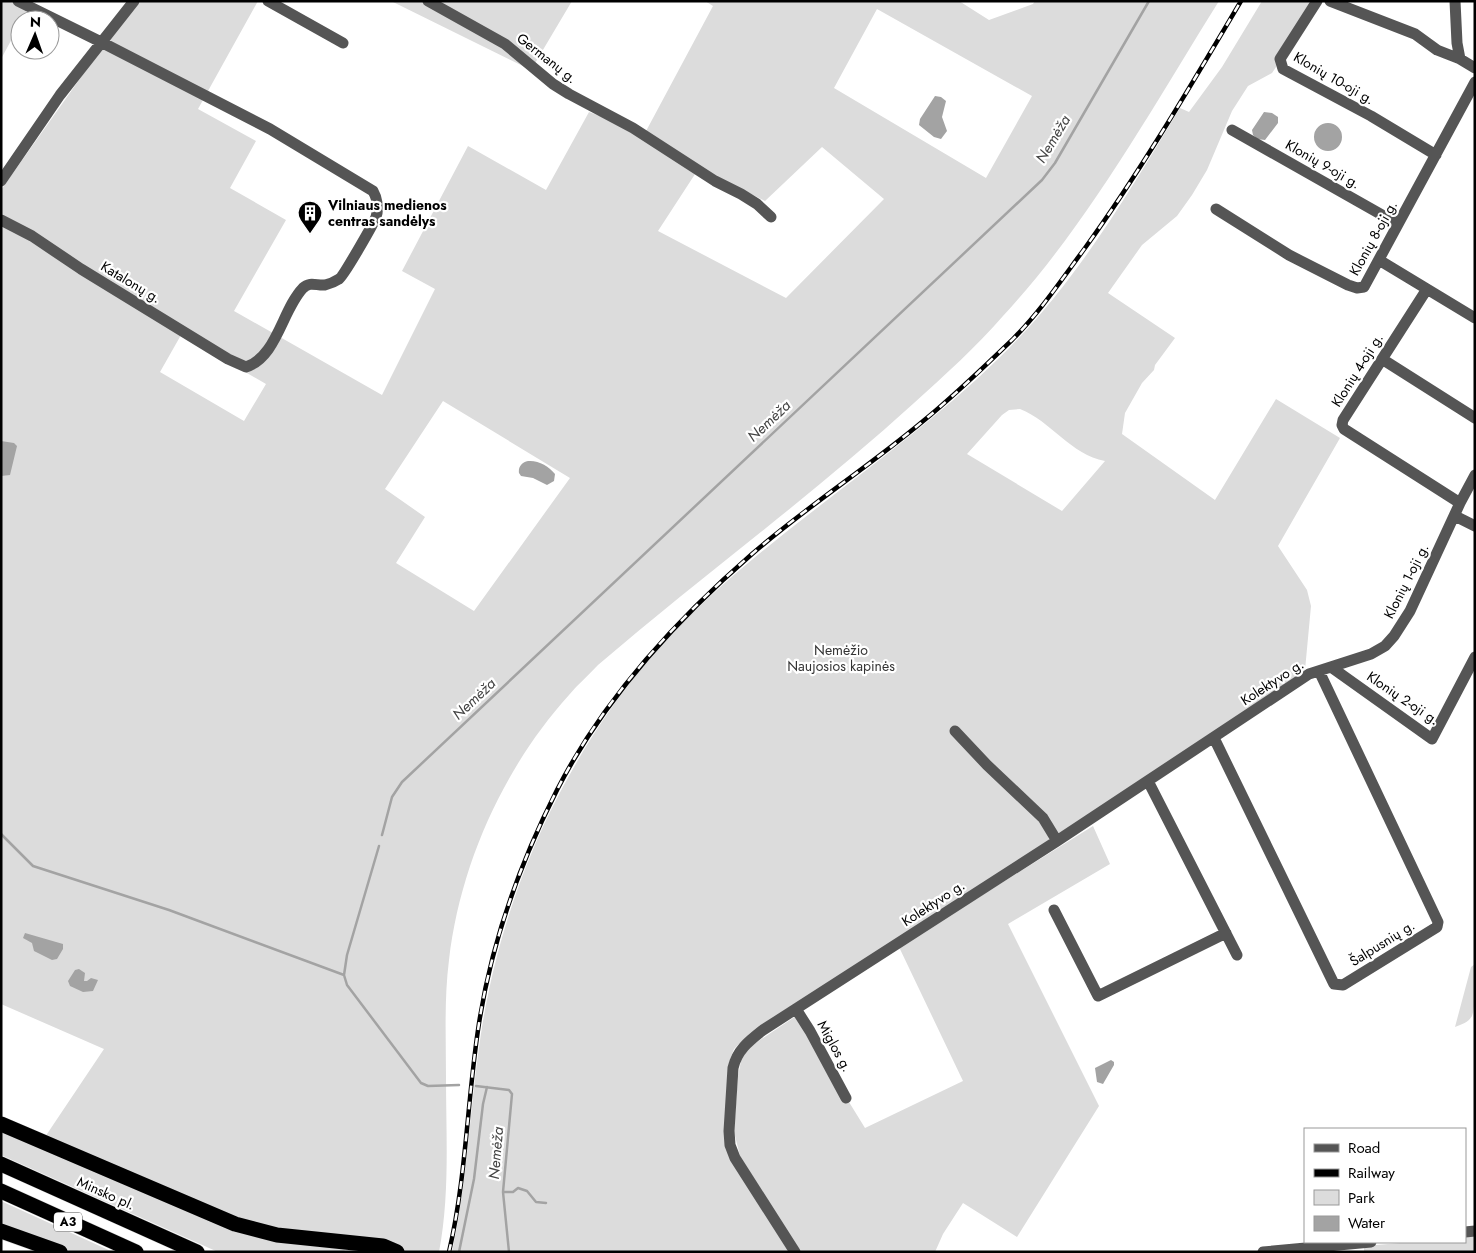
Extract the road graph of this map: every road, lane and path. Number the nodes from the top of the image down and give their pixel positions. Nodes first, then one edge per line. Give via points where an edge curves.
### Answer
1 (18, 1) edge
2 (134, 1) edge
3 (268, 1) edge
4 (428, 1) edge
5 (1317, 1) edge
6 (1330, 1) edge
7 (1455, 1) edge
8 (101, 42) junction
9 (343, 43) dead end
10 (1460, 60) junction
11 (1475, 68) edge
12 (1475, 82) edge
13 (1232, 130) dead end
14 (1436, 156) junction
15 (1, 181) edge
16 (1216, 210) dead end
17 (771, 218) dead end
18 (1, 220) edge
19 (1398, 224) junction
20 (1379, 260) junction
21 (1427, 289) junction
22 (1475, 318) edge
23 (1382, 359) junction
24 (1475, 418) edge
25 (1475, 475) edge
26 (1460, 503) junction
27 (1455, 516) junction
28 (1475, 526) edge
29 (1475, 657) edge
30 (1331, 667) junction
31 (1319, 671) junction
32 (955, 731) dead end
33 (1214, 738) junction
34 (1148, 781) junction
35 (1057, 841) junction
36 (1054, 910) dead end
37 (1226, 933) junction
38 (1237, 954) dead end
39 (796, 1009) junction
40 (846, 1098) dead end
41 (1, 1124) edge
42 (1, 1164) edge
43 (1, 1191) edge
44 (1, 1231) edge
45 (1360, 1243) edge
46 (60, 1252) edge
47 (136, 1252) edge
48 (197, 1252) edge
49 (397, 1252) edge
50 (795, 1252) edge
51 (1263, 1252) edge

1 - 8 street
2 - 8 street
3 - 9 street
4 - 17 street, Germanų g. via 505,44 553,84 741,194
5 - 14 street, Klonių 10-oji g. via 1280,59 1283,69 1371,116
6 - 10 street via 1415,34 1437,50
7 - 10 street via 1456,43
8 - 15 street via 60,94
8 - 18 street, Katalonų g. via 270,130 372,191 377,203 376,216 340,279 304,287 268,351 246,367
10 - 11 street
12 - 14 street, Klonių 8-oji g.
13 - 19 street, Klonių 9-oji g.
14 - 19 street, Klonių 8-oji g.
16 - 20 street, Klonių 8-oji g. via 1289,255 1357,288 1364,287
19 - 20 street, Klonių 8-oji g.
20 - 21 street
21 - 22 street
21 - 23 street, Klonių 4-oji g.
23 - 24 street
23 - 26 street, Klonių 4-oji g. via 1344,420 1344,429
25 - 26 street, Klonių 1-oji g.
26 - 27 street, Klonių 1-oji g.
27 - 28 street
27 - 30 street, Klonių 1-oji g. via 1410,611 1394,636 1371,654
29 - 30 street, Klonių 2-oji g. via 1432,739
30 - 31 street, Kolektyvo g.
31 - 33 street, Kolektyvo g. via 1309,674
31 - 33 street, Šalpusnių g. via 1438,922 1437,927 1343,985 1334,984
32 - 35 street via 1042,818
33 - 34 street, Kolektyvo g.
34 - 35 street, Kolektyvo g.
34 - 37 street
35 - 39 street, Kolektyvo g.
36 - 37 street via 1098,996
37 - 38 street
39 - 40 street, Miglos g.
39 - 50 street, Kolektyvo g. via 749,1041 735,1057 729,1131 735,1158
41 - 49 highway via 235,1224 277,1235 383,1246
42 - 48 highway, Minsko pl. / A3
43 - 47 highway, A3
44 - 46 highway
45 - 51 street

